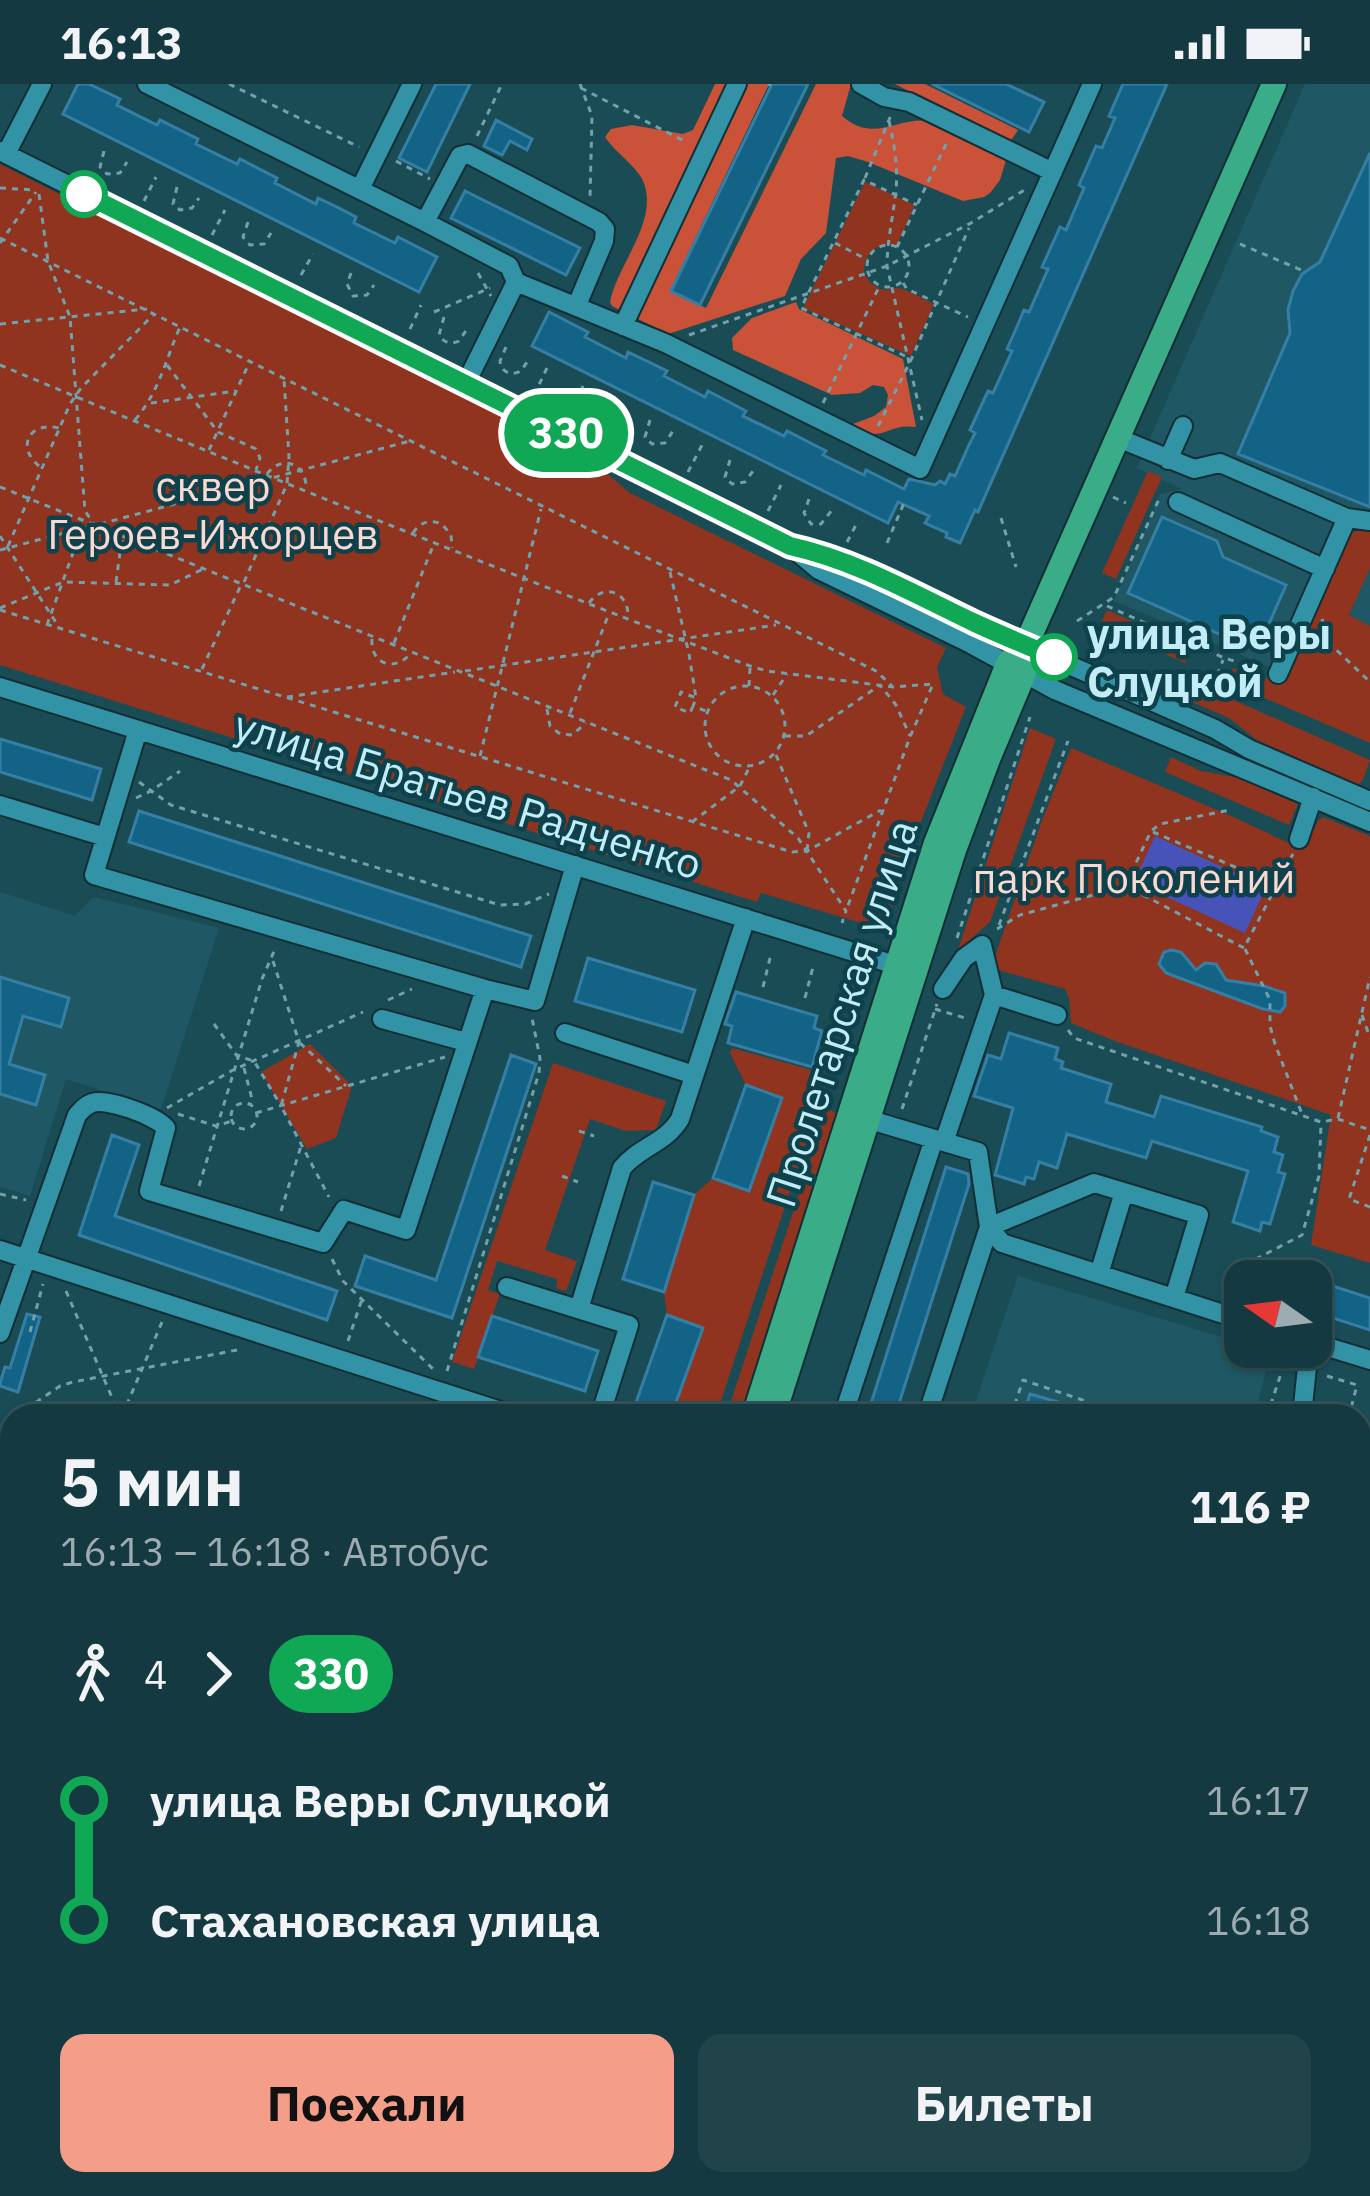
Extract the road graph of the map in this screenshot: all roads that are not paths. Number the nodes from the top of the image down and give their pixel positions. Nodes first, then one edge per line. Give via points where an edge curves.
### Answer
1 (42, 84) edge
2 (147, 84) edge
3 (412, 84) edge
4 (737, 84) edge
5 (861, 84) edge
6 (1091, 84) edge
7 (1274, 84) edge
8 (3, 153) edge
9 (1053, 172) junction
10 (360, 189) junction
11 (425, 222) junction
12 (515, 280) junction
13 (577, 305) junction
14 (623, 326) junction
15 (466, 383) junction
16 (1184, 426) dead end
17 (1118, 438) junction
18 (1168, 460) junction
19 (1169, 500) road end
20 (1348, 518) junction
21 (1370, 521) edge
22 (790, 546) junction
23 (1325, 569) junction
24 (1026, 645) junction
25 (1016, 669) junction
26 (1278, 674) road end
27 (0, 687) edge
28 (138, 730) junction
29 (1368, 793) edge
30 (1313, 797) junction
31 (0, 805) edge
32 (1370, 822) edge
33 (105, 838) junction
34 (1299, 839) road end
35 (575, 866) junction
36 (746, 918) junction
37 (906, 968) junction
38 (485, 989) junction
39 (943, 989) road end
40 (994, 995) junction
41 (381, 1012) road end
42 (1057, 1016) road end
43 (565, 1033) dead end
44 (464, 1047) junction
45 (694, 1075) junction
46 (867, 1119) junction
47 (939, 1140) junction
48 (1124, 1192) junction
49 (989, 1227) junction
50 (0, 1250) edge
51 (26, 1258) junction
52 (1099, 1274) junction
53 (507, 1287) dead end
54 (1174, 1298) junction
55 (578, 1309) junction
56 (1224, 1315) edge
57 (0, 1334) edge
58 (1332, 1352) edge
59 (1370, 1360) edge
60 (1308, 1368) edge
61 (479, 1404) edge
62 (604, 1404) edge
63 (758, 1404) edge
64 (777, 1404) edge
65 (847, 1404) edge
66 (931, 1404) edge
67 (1303, 1404) edge

1 - 8 street
2 - 10 street
3 - 10 street
4 - 14 street
5 - 9 street
6 - 9 street
7 - 17 main road, Пролетарская улица
8 - 15 street
9 - 14 street via 920,469
10 - 11 street
11 - 12 street via 509,266
11 - 13 street via 460,156 469,154 590,218 605,229 604,241
12 - 13 street
12 - 15 street
13 - 14 street
15 - 22 street
16 - 18 street
17 - 18 street
17 - 24 main road, Пролетарская улица
18 - 20 street via 1194,470 1220,463
19 - 23 street
20 - 21 street
20 - 23 street
22 - 24 street via 862,568
22 - 25 street via 820,570
23 - 26 street
24 - 25 main road, Пролетарская улица
24 - 29 street
25 - 30 street
25 - 37 main road, Пролетарская улица
27 - 28 street, улица Братьев Радченко
28 - 33 street
28 - 35 street, улица Братьев Радченко
30 - 32 street
30 - 34 street
31 - 33 street
33 - 38 street via 94,875
35 - 36 street, улица Братьев Радченко
35 - 38 street via 535,1000
36 - 37 street, улица Братьев Радченко
36 - 45 street
37 - 46 main road, Пролетарская улица
37 - 63 main road, Пролетарская улица
38 - 44 street
39 - 40 street via 982,945
40 - 42 street
40 - 47 street
41 - 44 street
43 - 45 street
44 - 51 street via 406,1229 344,1210 323,1243 149,1191 166,1128 158,1118 102,1102 77,1115
45 - 55 street via 671,1134 622,1168
46 - 47 street
46 - 64 main road, Пролетарская улица
47 - 49 street via 978,1152
47 - 65 street
48 - 49 street via 1094,1183
48 - 52 street
48 - 54 street via 1199,1215
49 - 52 street via 1002,1243
49 - 66 street
50 - 51 street
51 - 57 street
51 - 61 street
52 - 54 street
53 - 55 street
54 - 56 street
55 - 62 street via 629,1325
58 - 59 street
60 - 67 street

